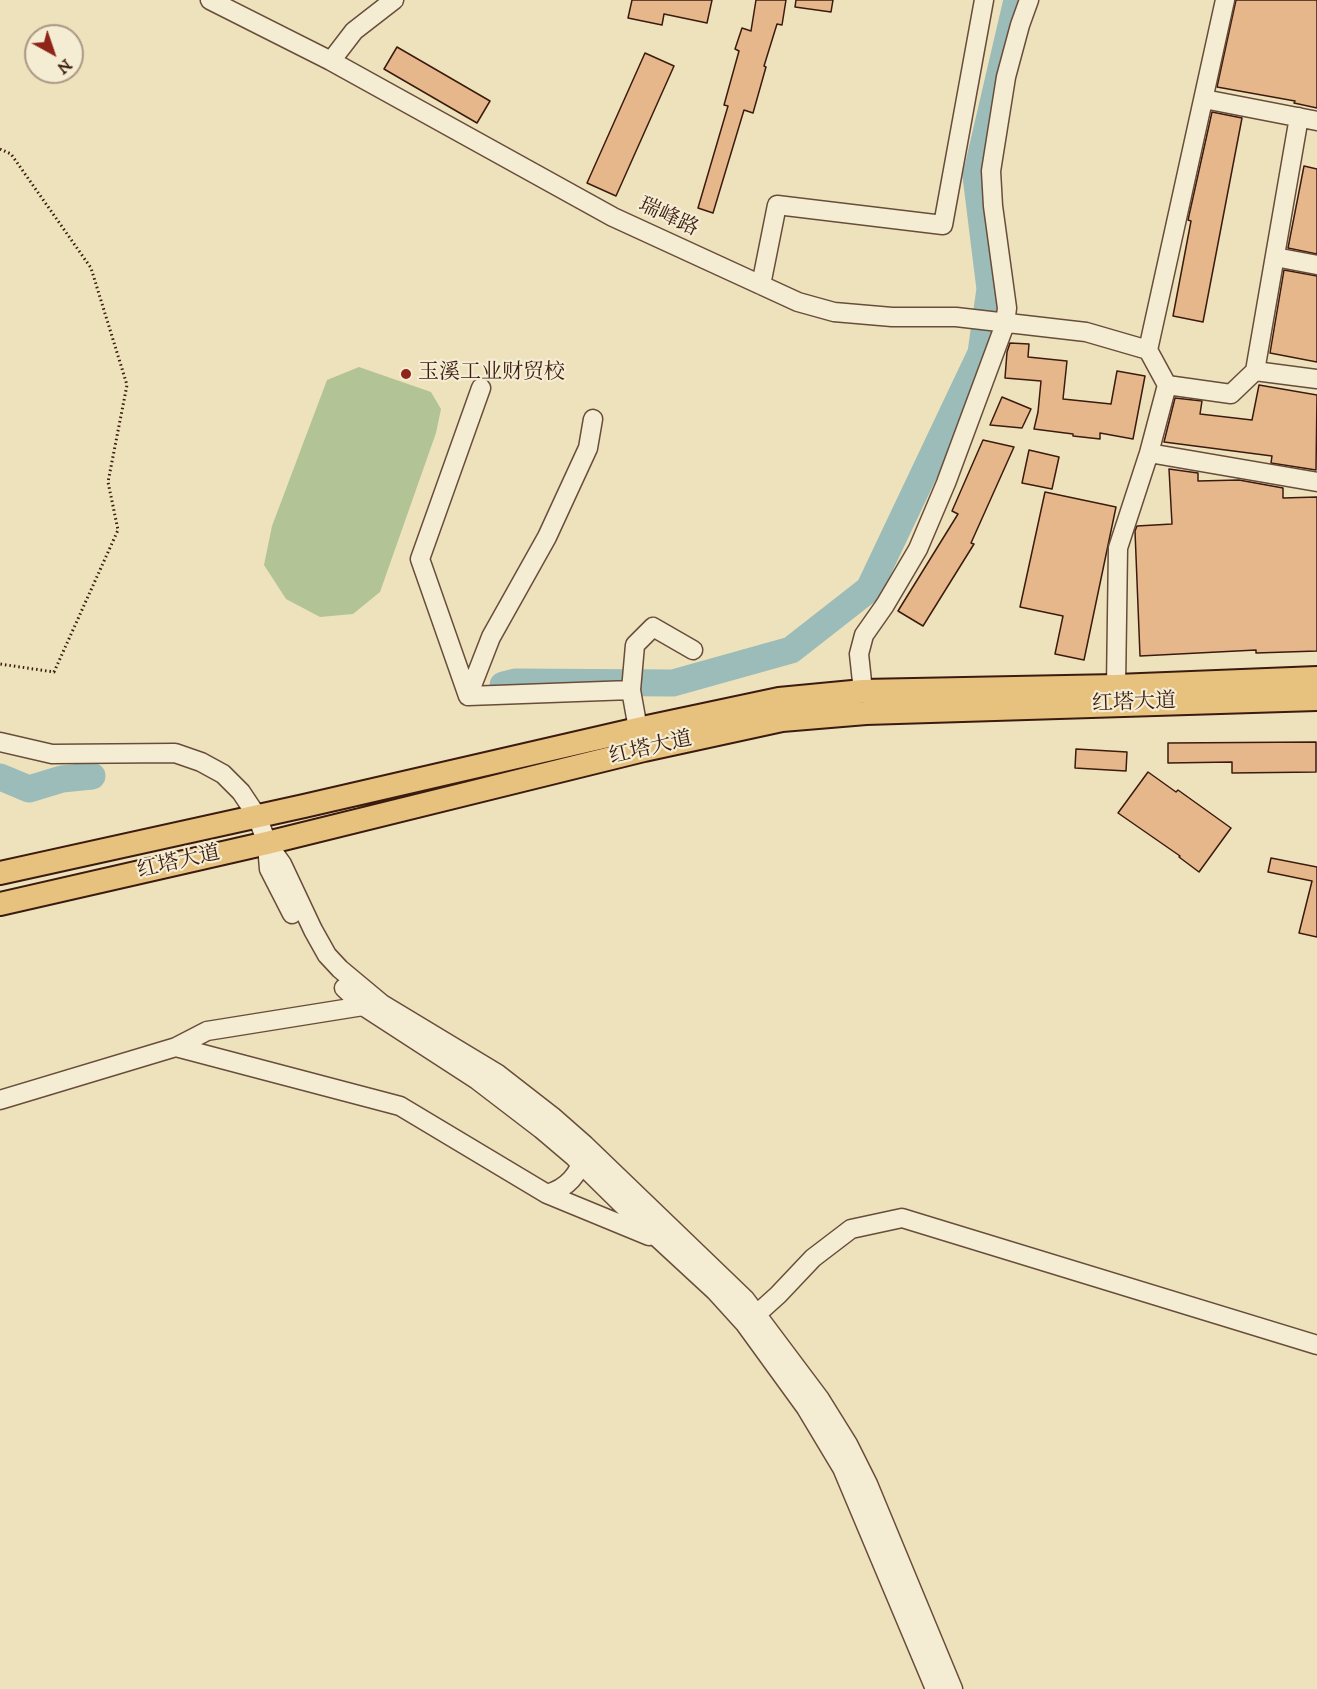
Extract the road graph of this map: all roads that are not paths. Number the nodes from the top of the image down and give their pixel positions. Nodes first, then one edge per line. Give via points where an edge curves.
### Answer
1 (210, 0) edge
2 (394, 0) edge
3 (984, 0) edge
4 (1029, 0) edge
5 (1225, 0) edge
6 (236, 5) edge
7 (331, 61) junction
8 (1204, 99) junction
9 (1308, 119) edge
10 (1275, 257) junction
11 (1317, 265) edge
12 (760, 285) junction
13 (1002, 323) junction
14 (1148, 350) junction
15 (1255, 372) junction
16 (1317, 380) edge
17 (1167, 385) junction
18 (482, 388) dead end
19 (593, 419) dead end
20 (1149, 453) junction
21 (1317, 482) edge
22 (693, 650) dead end
23 (1317, 678) edge
24 (631, 682) junction
25 (1116, 686) junction
26 (863, 691) junction
27 (468, 696) junction
28 (1317, 699) edge
29 (638, 729) junction
30 (0, 742) edge
31 (257, 816) junction
32 (267, 843) junction
33 (0, 873) edge
34 (0, 904) edge
35 (369, 1002) junction
36 (176, 1047) junction
37 (0, 1100) edge
38 (585, 1145) junction
39 (581, 1165) junction
40 (547, 1194) junction
41 (659, 1240) junction
42 (751, 1319) junction
43 (1317, 1345) edge
44 (935, 1689) edge
45 (953, 1689) edge

1 - 6 street, 瑞峰路
2 - 7 street via 354,31
3 - 12 street via 943,225 777,204
4 - 13 street via 1006,77 991,171 1007,308
5 - 8 street
6 - 7 street, 瑞峰路
7 - 12 street, 瑞峰路 via 613,217
8 - 9 street
8 - 14 street
9 - 10 street
10 - 11 street
10 - 15 street
12 - 13 street, 瑞峰路 via 834,312
13 - 14 street, 瑞峰路 via 1086,332
13 - 26 street via 946,483 918,549 864,635 860,654
14 - 17 street
15 - 16 street
15 - 17 street via 1231,394
17 - 20 street
18 - 27 street via 420,559
19 - 27 street via 588,448 547,537 491,637
20 - 21 street
20 - 25 street via 1118,548
22 - 24 street via 653,627 635,645
23 - 25 main road, 红塔大道
24 - 27 street
24 - 29 street
25 - 26 main road, 红塔大道
26 - 29 main road, 红塔大道 via 779,699
28 - 32 main road, 红塔大道 via 866,713 782,720
29 - 31 main road, 红塔大道
30 - 31 street via 52,754 175,753 223,774
31 - 32 street
31 - 33 main road, 红塔大道
32 - 34 main road, 红塔大道
32 - 35 street via 269,869 307,944 325,969
35 - 36 street via 207,1031
35 - 38 street via 498,1074
35 - 39 street via 541,1129
36 - 37 street
36 - 40 street via 399,1106
38 - 39 street
38 - 42 street via 745,1299
39 - 40 street via 571,1181
39 - 41 street
40 - 41 street
41 - 42 street
42 - 43 street via 813,1258 851,1229 902,1218
42 - 44 street via 842,1468
42 - 45 street via 820,1399 857,1461

